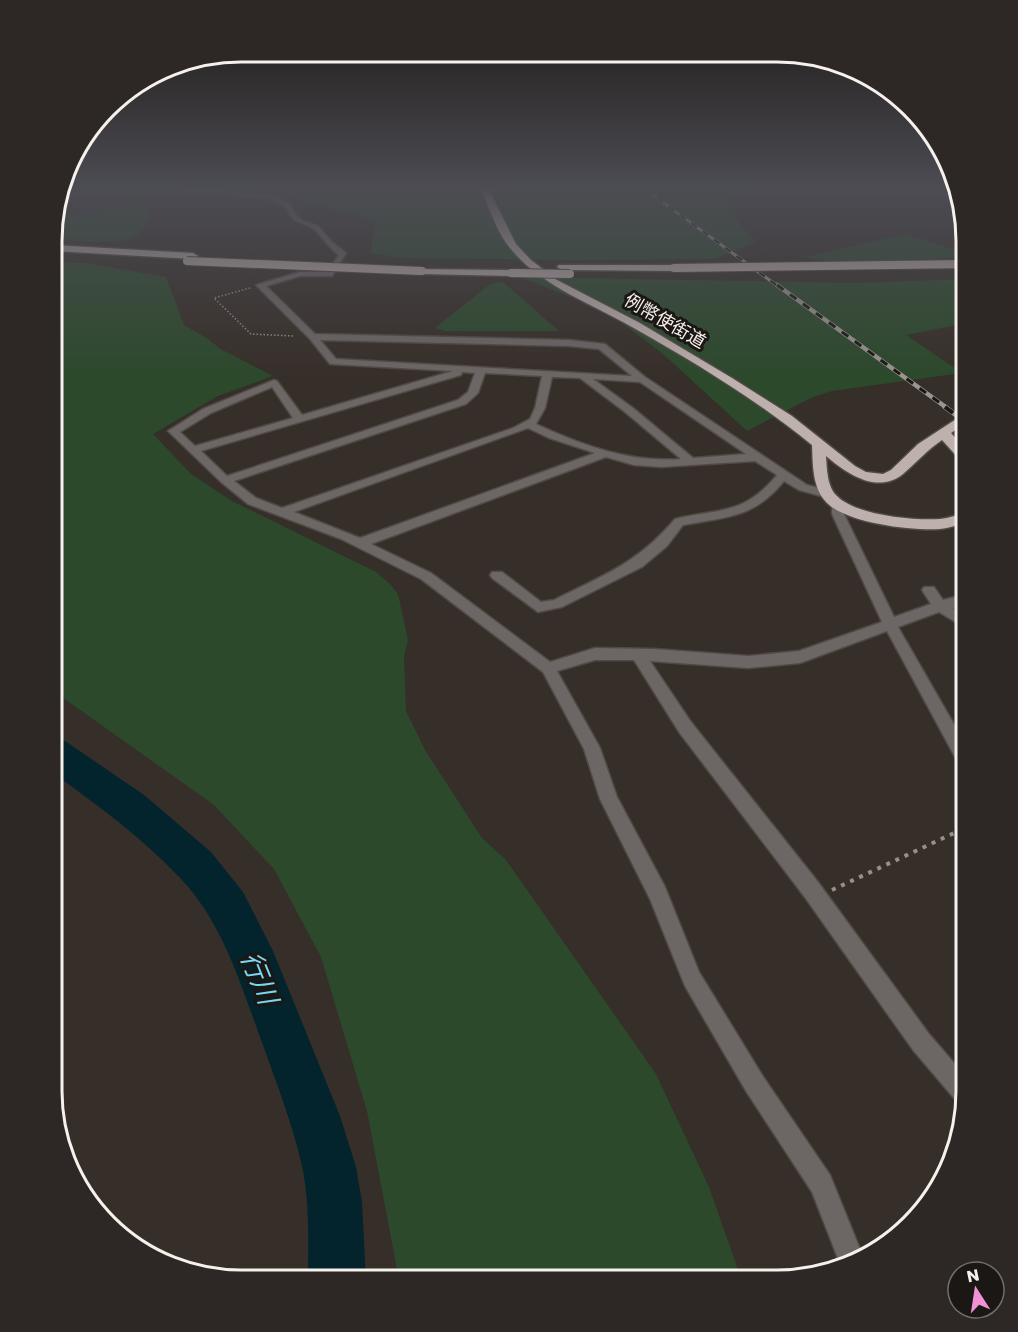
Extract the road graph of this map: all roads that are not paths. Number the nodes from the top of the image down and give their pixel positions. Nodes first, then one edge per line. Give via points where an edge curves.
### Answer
1 (105, 252) edge
2 (339, 252) edge
3 (519, 252) edge
4 (61, 254) edge
5 (190, 259) junction
6 (956, 264) edge
7 (956, 269) edge
8 (676, 271) junction
9 (313, 337) junction
10 (476, 369) junction
11 (548, 373) junction
12 (580, 374) junction
13 (642, 379) junction
14 (299, 419) junction
15 (527, 424) junction
16 (956, 424) edge
17 (943, 433) junction
18 (819, 445) junction
19 (956, 447) edge
20 (193, 450) junction
21 (606, 453) junction
22 (757, 458) junction
23 (691, 462) junction
24 (783, 475) junction
25 (225, 480) junction
26 (828, 494) junction
27 (838, 506) junction
28 (280, 513) junction
29 (956, 520) edge
30 (360, 543) junction
31 (497, 575) dead end
32 (929, 591) dead end
33 (956, 602) edge
34 (940, 606) junction
35 (956, 617) edge
36 (891, 626) junction
37 (638, 655) junction
38 (548, 668) junction
39 (956, 743) edge
40 (956, 1083) edge
41 (850, 1255) edge

1 - 5 highway
2 - 9 street via 343,255 329,274 300,274 260,285
3 - 18 highway, 例幣使街道 via 554,282 728,380 788,419
4 - 5 highway
5 - 8 highway, bridge via 424,268
6 - 8 highway, bridge
7 - 8 highway
9 - 10 street via 333,362
9 - 13 street via 602,346
10 - 11 street
10 - 14 street
10 - 25 street via 473,393 462,402
11 - 12 street
11 - 15 street via 540,408 534,421
12 - 13 street
12 - 23 street
13 - 22 street
14 - 20 street
14 - 20 street via 274,382 207,411 173,431
15 - 21 street
15 - 28 street via 475,446
16 - 17 highway, 例幣使街道
17 - 18 highway, 例幣使街道 via 896,473 885,477 863,476
17 - 19 highway
18 - 26 highway via 820,469
20 - 25 street
21 - 23 street via 634,462
21 - 30 street
22 - 23 street
22 - 24 street
24 - 26 street via 803,488
24 - 31 street via 769,492 740,510 679,522 637,564 557,604 538,607
25 - 28 street via 252,501
26 - 27 highway
27 - 29 highway via 917,524
27 - 36 street via 838,514
28 - 30 street
30 - 38 street via 426,576
32 - 34 street
33 - 34 street
34 - 35 street
34 - 36 street
36 - 37 street via 800,657 748,662
36 - 39 street
37 - 38 street via 596,654
37 - 40 street via 685,727
38 - 41 street via 592,748 609,799 658,894 692,979 821,1185

